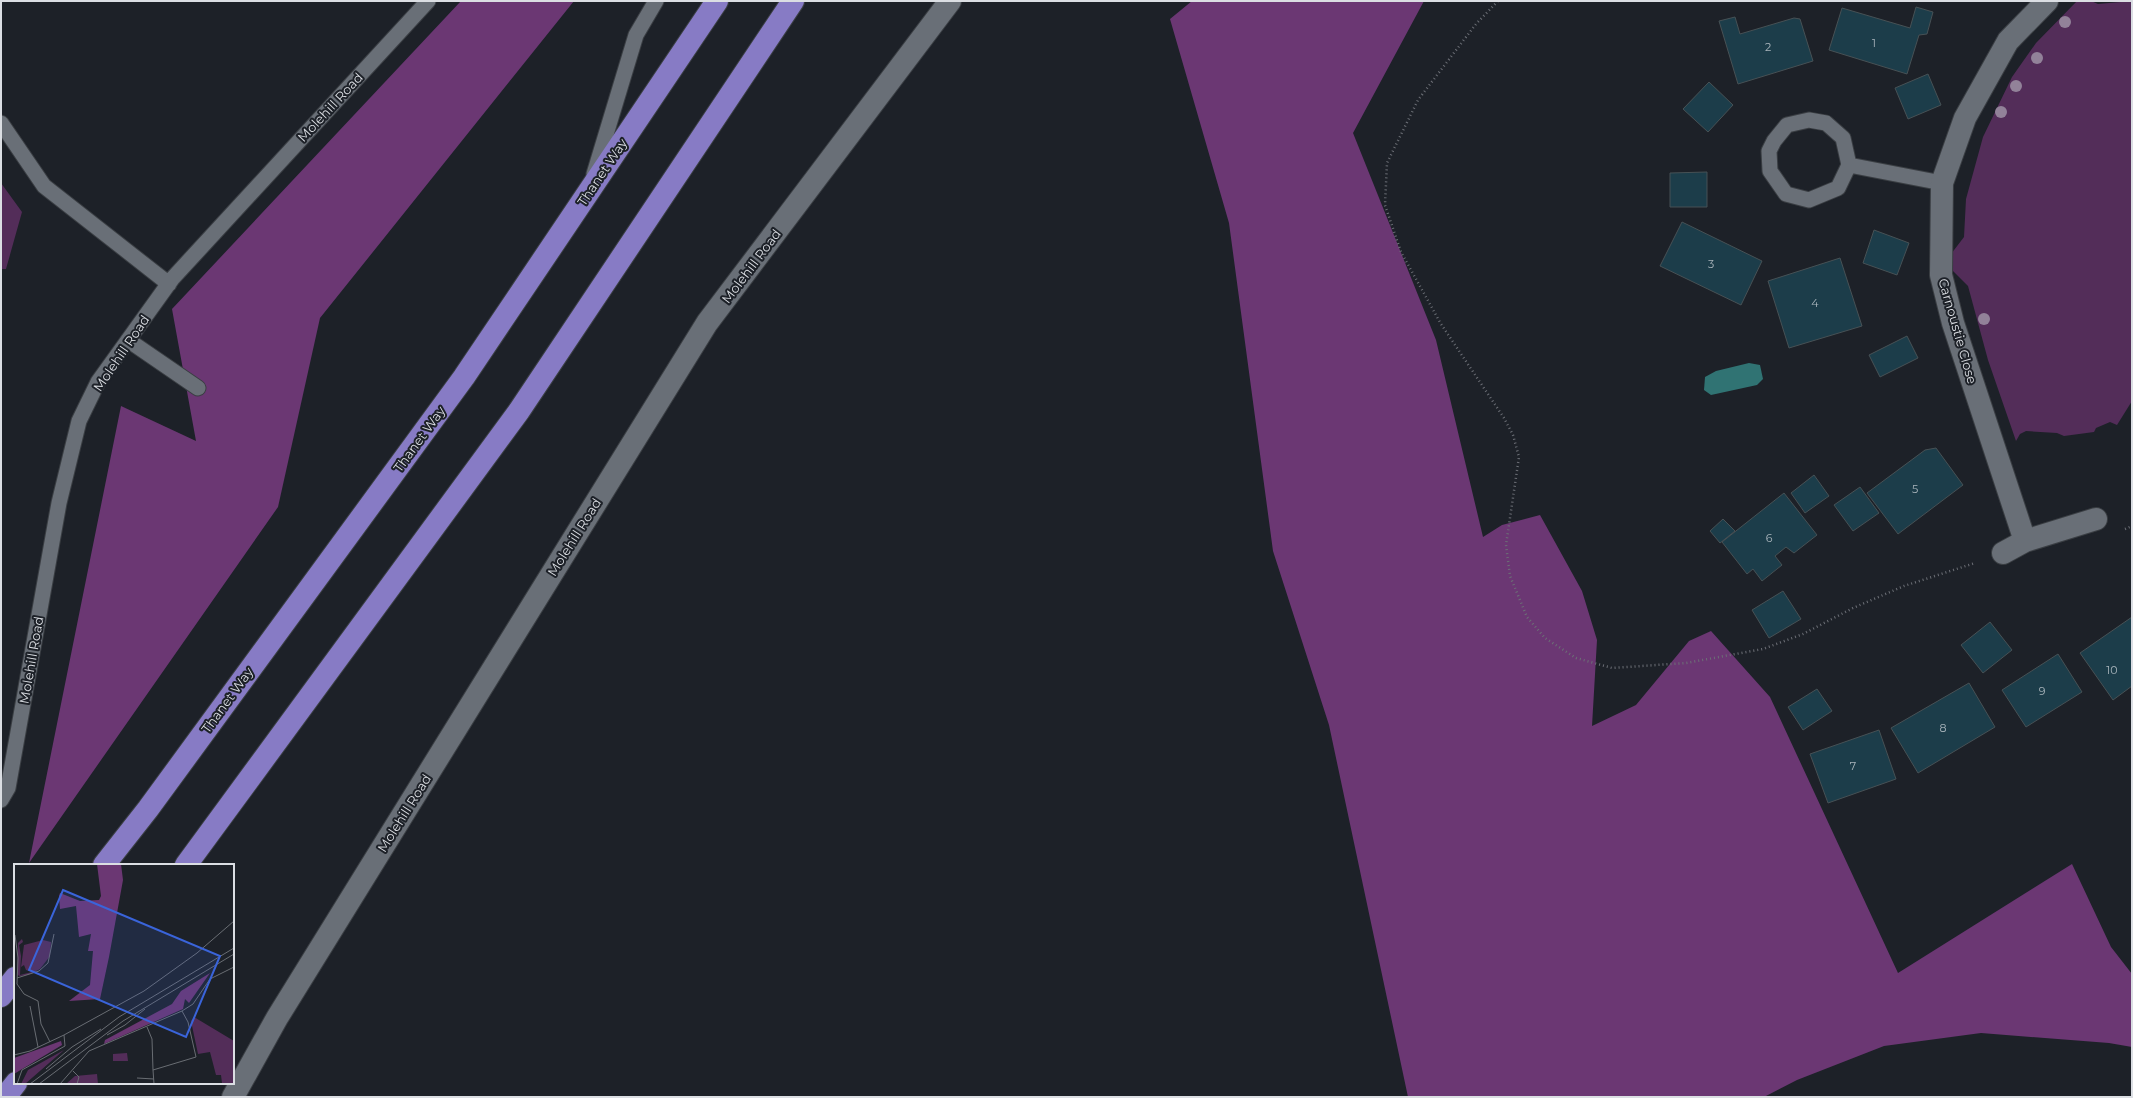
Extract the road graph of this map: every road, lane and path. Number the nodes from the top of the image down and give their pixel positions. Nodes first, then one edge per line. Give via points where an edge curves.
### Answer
1 (428, 1) edge
2 (656, 1) edge
3 (717, 1) edge
4 (793, 1) edge
5 (950, 1) edge
6 (1498, 1) edge
7 (2047, 1) edge
8 (1, 123) edge
9 (1849, 165) junction
10 (1942, 183) junction
11 (589, 190) junction
12 (169, 284) junction
13 (128, 340) junction
14 (198, 388) dead end
15 (2096, 519) dead end
16 (2025, 541) junction
17 (2003, 553) joint
18 (1, 800) edge
19 (105, 864) edge
20 (187, 864) edge
21 (14, 979) edge
22 (1, 996) edge
23 (15, 1084) edge
24 (6, 1097) edge
25 (234, 1097) edge

1 - 12 lane, Molehill Road
2 - 11 lane via 636,35
3 - 11 highway, Thanet Way
4 - 20 highway via 519,411
5 - 25 street, Molehill Road via 707,323 277,1018
6 - 17 path via 1476,24 1418,100 1386,163 1385,205 1404,258 1441,324 1513,435 1519,457 1506,545 1510,576 1528,617 1545,638 1576,658 1612,668 1694,662 1763,649 1803,634 1904,586
7 - 10 street, Carnoustie Close via 2008,41 1964,118
8 - 12 lane via 44,186
9 - 9 lane via 1838,188 1809,200 1786,194 1770,171 1769,151 1774,141 1788,126 1809,120 1826,123 1843,138
9 - 10 lane
10 - 16 street, Carnoustie Close via 1941,275 1952,323
11 - 19 highway, Thanet Way via 464,377 148,809
12 - 13 lane, Molehill Road
13 - 14 lane
13 - 18 lane, Molehill Road via 98,382 79,421 59,503 8,788
15 - 16 street
16 - 17 street
21 - 22 highway
23 - 24 highway

